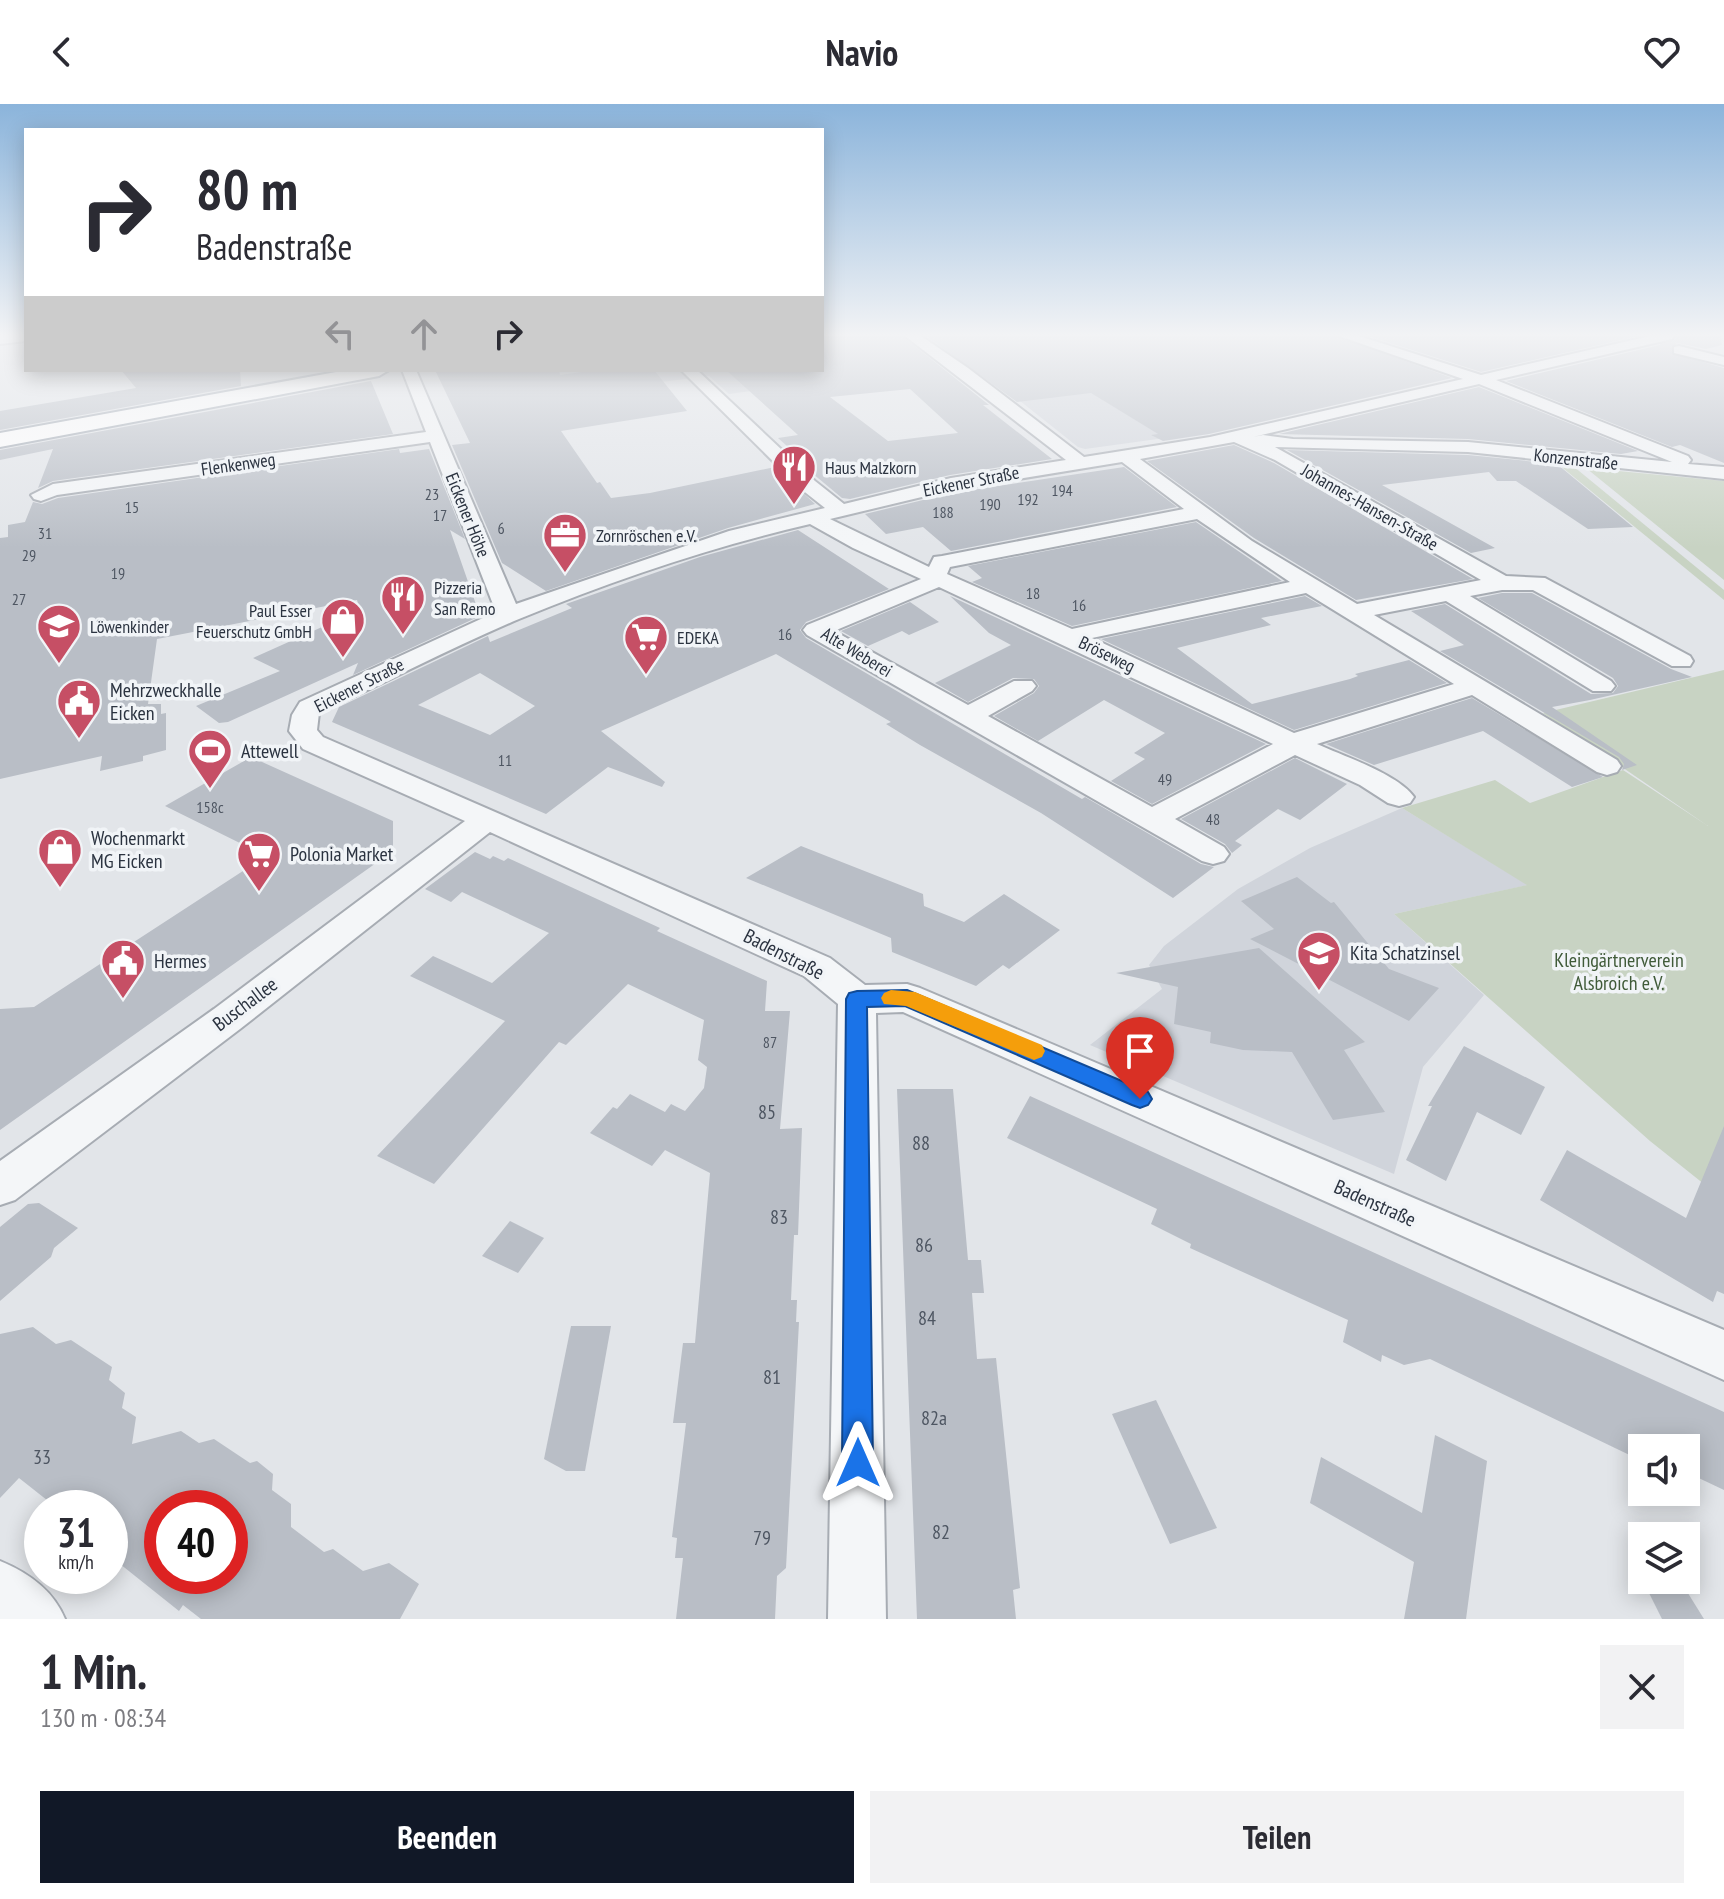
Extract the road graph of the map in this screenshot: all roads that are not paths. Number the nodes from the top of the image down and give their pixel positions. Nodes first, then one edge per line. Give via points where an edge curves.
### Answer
1 (124, 407) edge
2 (180, 407) edge
3 (424, 407) edge
4 (726, 407) edge
5 (1009, 407) edge
6 (1361, 407) edge
7 (1549, 407) edge
8 (0, 429) edge
9 (436, 436) junction
10 (1236, 436) junction
11 (0, 440) edge
12 (1124, 455) junction
13 (1078, 461) junction
14 (1702, 471) junction
15 (1724, 473) edge
16 (41, 495) dead end
17 (840, 510) junction
18 (1200, 512) junction
19 (813, 517) junction
20 (936, 575) junction
21 (1502, 583) junction
22 (1310, 585) junction
23 (1452, 595) junction
24 (1353, 612) junction
25 (509, 615) junction
26 (1073, 638) junction
27 (1681, 661) dead end
28 (1023, 686) dead end
29 (1476, 686) junction
30 (1602, 686) dead end
31 (305, 715) joint
32 (968, 716) junction
33 (1296, 745) junction
34 (1607, 766) dead end
35 (1399, 797) dead end
36 (487, 819) junction
37 (1152, 819) junction
38 (1213, 854) dead end
39 (857, 999) junction
40 (0, 1186) edge
41 (1724, 1355) edge
42 (0, 1590) edge
43 (36, 1619) edge
44 (857, 1619) edge

1 - 8 main road
2 - 11 main road
3 - 9 street, Eickener Höhe
4 - 17 street
5 - 13 street
6 - 10 street, Eickener Straße
7 - 14 street
9 - 16 street, Flenkenweg
9 - 25 street, Eickener Höhe
10 - 12 street, Eickener Straße
10 - 14 street, Konzenstraße via 1293,444 1468,447
10 - 21 street, Johannes-Hansen-Straße via 1281,456
12 - 13 street, Eickener Straße
12 - 18 street
13 - 17 street, Eickener Straße
14 - 15 street, Konzenstraße
17 - 19 street, Eickener Straße
18 - 20 street via 942,562
18 - 22 street
19 - 20 street, Bröseweg via 851,543
19 - 25 street, Eickener Straße via 708,543
20 - 26 street, Bröseweg
20 - 32 street, Alte Weberei via 931,583 815,630
21 - 23 street, Johannes-Hansen-Straße
21 - 27 street, Johannes-Hansen-Straße via 1537,583
22 - 24 street
22 - 26 street
23 - 24 street, Johannes-Hansen-Straße
23 - 30 street
24 - 29 street
25 - 31 street, Eickener Straße via 333,696
26 - 33 street, Bröseweg
28 - 32 street
29 - 33 street via 1310,736
29 - 34 street
31 - 36 street, Badenstraße via 303,731 313,743
32 - 37 street, Alte Weberei
33 - 35 street, Bröseweg
33 - 37 street
36 - 39 street, Badenstraße via 817,967
36 - 40 street, Buschallee
37 - 38 street, Alte Weberei
39 - 41 street, Badenstraße via 907,998
39 - 44 street
42 - 43 street

